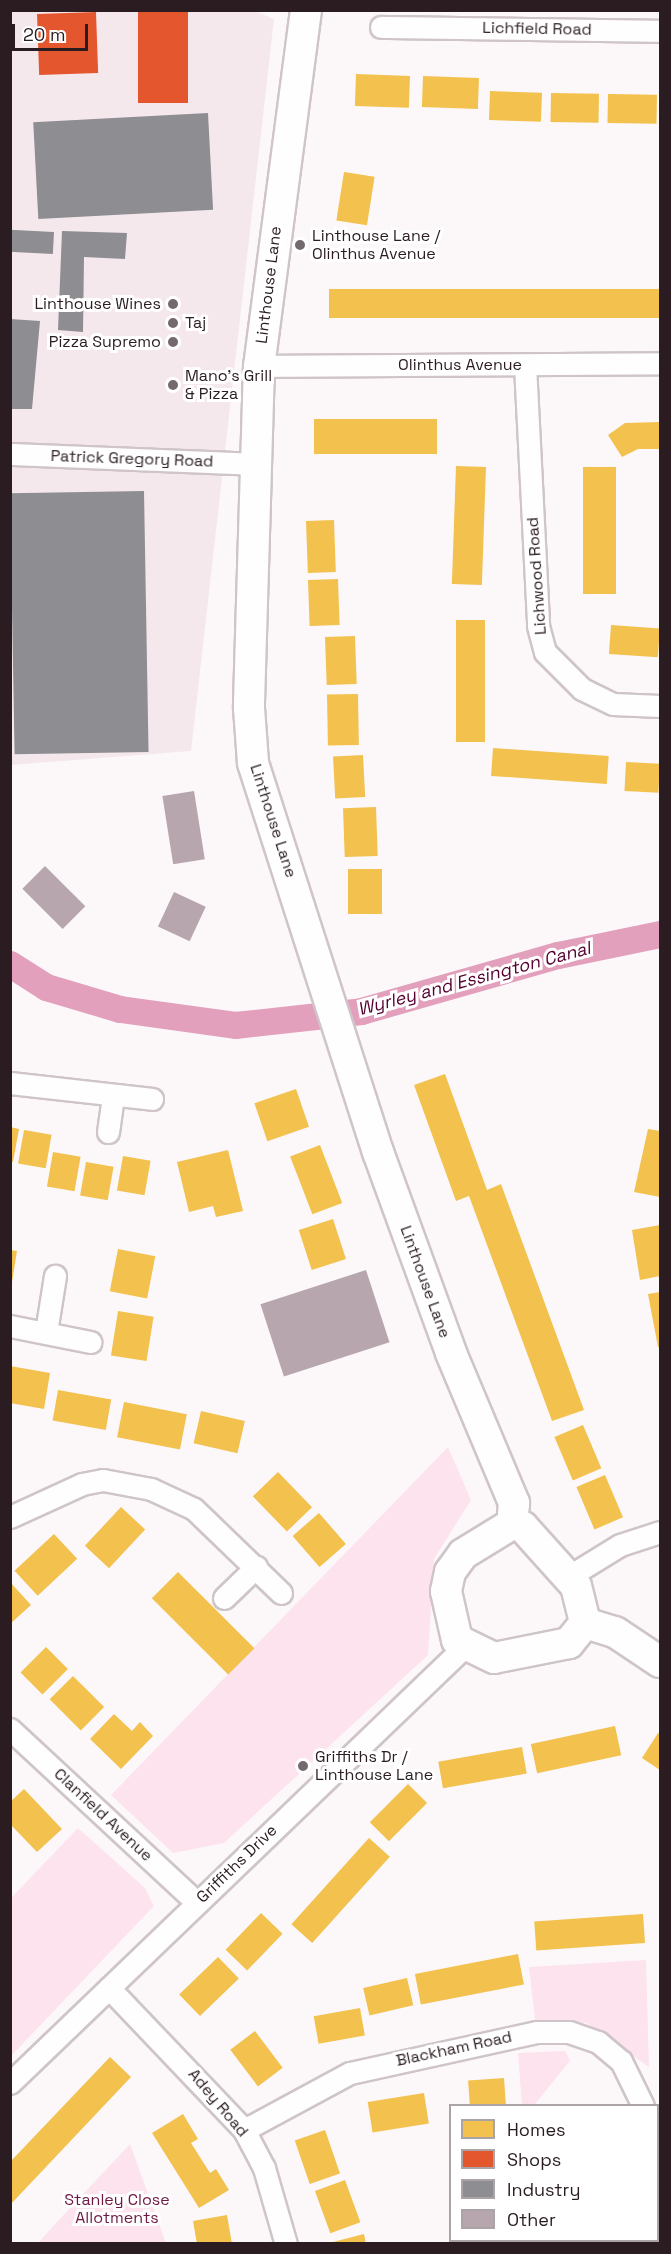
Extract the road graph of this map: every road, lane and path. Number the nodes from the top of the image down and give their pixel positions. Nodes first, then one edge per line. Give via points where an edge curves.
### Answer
1 (306, 10) edge
2 (413, 19) edge
3 (381, 27) dead end
4 (660, 31) edge
5 (660, 363) edge
6 (525, 365) junction
7 (259, 366) junction
8 (10, 454) edge
9 (254, 464) junction
10 (660, 706) edge
11 (10, 1083) edge
12 (113, 1095) junction
13 (152, 1099) dead end
14 (108, 1132) dead end
15 (55, 1275) dead end
16 (10, 1326) edge
17 (46, 1332) junction
18 (90, 1342) dead end
19 (10, 1517) edge
20 (512, 1524) junction
21 (660, 1532) edge
22 (256, 1567) junction
23 (568, 1577) junction
24 (281, 1593) dead end
25 (224, 1598) dead end
26 (585, 1623) junction
27 (465, 1646) junction
28 (660, 1662) edge
29 (10, 1729) edge
30 (196, 1902) junction
31 (109, 1988) junction
32 (10, 2083) edge
33 (642, 2104) edge
34 (244, 2130) junction
35 (286, 2244) edge

1 - 7 street, Linthouse Lane
2 - 3 street, Lichfield Road
2 - 4 street, Lichfield Road
5 - 6 street, Olinthus Avenue
6 - 7 street, Olinthus Avenue
6 - 10 street, Lichwood Road via 538,626 545,652 582,689 613,704
7 - 9 street, Linthouse Lane
8 - 9 street, Patrick Gregory Road
9 - 20 street, Linthouse Lane via 249,708 253,763 451,1353 514,1503
11 - 12 street
12 - 13 street
12 - 14 street
15 - 17 street
16 - 17 street
17 - 18 street
19 - 22 street via 82,1484 124,1482 194,1509
20 - 23 street via 523,1527
20 - 27 street via 484,1536 450,1572 446,1591 450,1627
21 - 23 street via 620,1545
22 - 24 street
22 - 25 street
23 - 26 street via 584,1606
26 - 27 street via 569,1643 504,1657 484,1656
26 - 28 street via 615,1632
27 - 30 street, Griffiths Drive
29 - 30 street, Clanfield Avenue
30 - 31 street, Griffiths Drive
31 - 32 street, Griffiths Drive
31 - 34 street, Adey Road
33 - 34 street, Blackham Road via 621,2061 598,2043 569,2032 537,2032 350,2073
34 - 35 street, Adey Road via 264,2168

